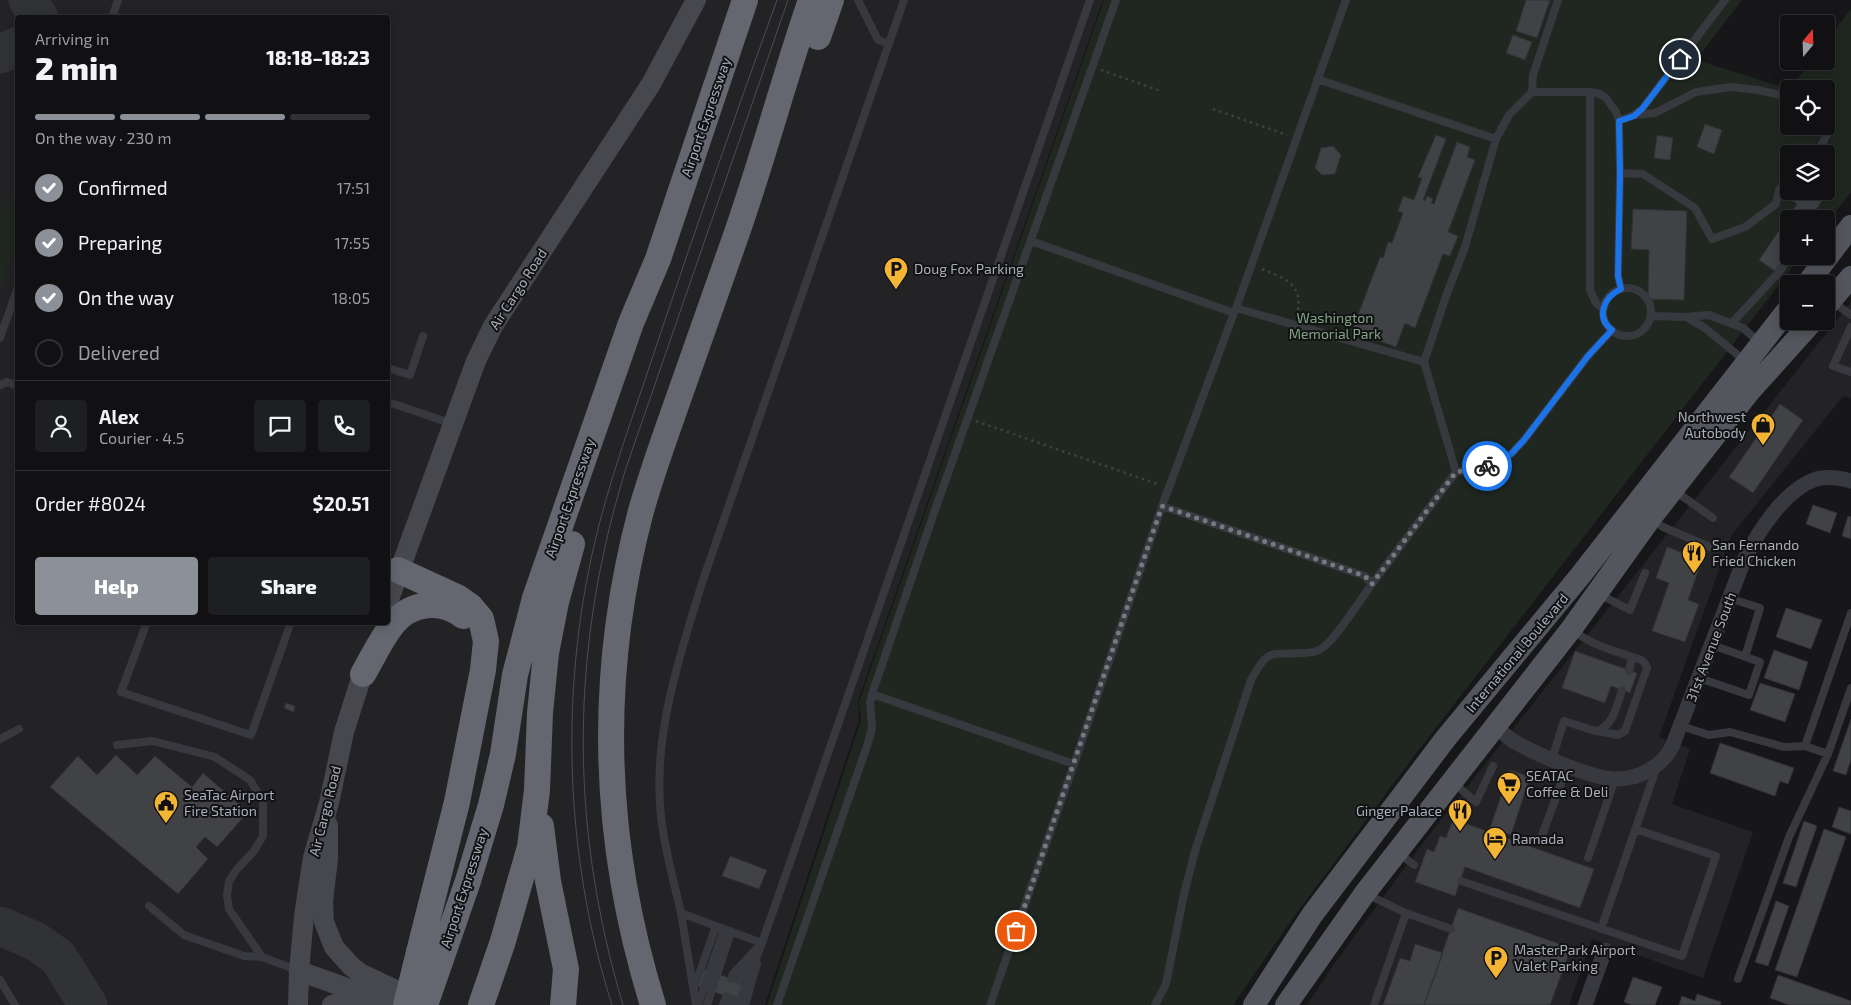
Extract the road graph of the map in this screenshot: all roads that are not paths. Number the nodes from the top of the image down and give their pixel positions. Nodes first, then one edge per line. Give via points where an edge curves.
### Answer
1 (118, 0) edge
2 (745, 0) edge
3 (811, 0) edge
4 (831, 0) edge
5 (858, 0) edge
6 (904, 0) edge
7 (1090, 0) edge
8 (1116, 0) edge
9 (1346, 0) edge
10 (1558, 0) edge
11 (1725, 0) edge
12 (693, 1) edge
13 (113, 15) edge
14 (889, 44) junction
15 (1317, 79) junction
16 (1532, 92) junction
17 (1590, 92) junction
18 (1780, 95) edge
19 (1634, 116) junction
20 (1619, 121) junction
21 (1496, 139) junction
22 (1620, 173) junction
23 (1780, 189) edge
24 (751, 194) junction
25 (1851, 226) edge
26 (1031, 241) junction
27 (658, 259) junction
28 (1784, 265) edge
29 (1814, 275) edge
30 (1851, 277) edge
31 (1621, 289) junction
32 (15, 295) edge
33 (1835, 297) edge
34 (1835, 307) edge
35 (1604, 309) junction
36 (1235, 310) junction
37 (1851, 315) edge
38 (1651, 316) junction
39 (1686, 318) junction
40 (1732, 323) junction
41 (1851, 327) edge
42 (1780, 328) edge
43 (1612, 330) junction
44 (1800, 330) edge
45 (422, 336) dead end
46 (0, 338) edge
47 (1770, 350) junction
48 (1424, 362) junction
49 (390, 369) edge
50 (1754, 370) junction
51 (1851, 372) edge
52 (0, 385) edge
53 (15, 385) edge
54 (390, 403) edge
55 (453, 424) junction
56 (1456, 472) junction
57 (1851, 480) edge
58 (1673, 490) junction
59 (1162, 506) junction
60 (1713, 518) dead end
61 (1650, 519) junction
62 (1710, 547) dead end
63 (398, 570) junction
64 (1645, 573) dead end
65 (1372, 584) junction
66 (1598, 593) junction
67 (390, 596) edge
68 (1729, 598) junction
69 (1851, 613) edge
70 (146, 625) edge
71 (290, 625) edge
72 (379, 625) edge
73 (1572, 628) junction
74 (1712, 646) junction
75 (1745, 656) junction
76 (1632, 657) junction
77 (1511, 659) junction
78 (1629, 671) dead end
79 (363, 674) junction
80 (1699, 678) junction
81 (1851, 688) edge
82 (1622, 690) dead end
83 (872, 694) junction
84 (474, 716) junction
85 (1495, 726) junction
86 (1681, 726) junction
87 (19, 728) dead end
88 (1592, 730) junction
89 (0, 739) edge
90 (117, 745) dead end
91 (538, 745) junction
92 (1805, 746) junction
93 (1828, 754) junction
94 (1552, 759) junction
95 (1074, 764) junction
96 (1657, 764) junction
97 (1493, 766) dead end
98 (1568, 766) junction
99 (1610, 779) junction
100 (1453, 782) junction
101 (329, 803) junction
102 (1635, 829) junction
103 (542, 835) junction
104 (1541, 838) dead end
105 (1588, 858) dead end
106 (1462, 881) dead end
107 (1365, 893) junction
108 (149, 906) dead end
109 (681, 913) junction
110 (1406, 913) junction
111 (716, 926) junction
112 (1451, 929) dead end
113 (1601, 929) junction
114 (728, 930) junction
115 (762, 943) junction
116 (1605, 950) dead end
117 (262, 956) junction
118 (430, 956) junction
119 (299, 971) junction
120 (1738, 979) dead end
121 (0, 980) edge
122 (735, 980) dead end
123 (693, 990) junction
124 (732, 1001) edge
125 (399, 1004) edge
126 (15, 1005) edge
127 (298, 1005) edge
128 (332, 1005) edge
129 (426, 1005) edge
130 (481, 1005) edge
131 (549, 1005) edge
132 (563, 1005) edge
133 (652, 1005) edge
134 (697, 1005) edge
135 (708, 1005) edge
136 (723, 1005) edge
137 (745, 1005) edge
138 (777, 1005) edge
139 (990, 1005) edge
140 (1155, 1005) edge
141 (1254, 1005) edge
142 (1286, 1005) edge
143 (1374, 1005) edge
144 (1585, 1005) edge

1 - 13 lane
2 - 27 highway, Airport Expressway
3 - 24 highway
4 - 24 highway via 808,64
5 - 14 lane via 878,40
6 - 14 lane
7 - 115 lane
8 - 26 lane
9 - 15 lane
10 - 16 lane via 1533,75
11 - 19 lane
12 - 55 street, Air Cargo Road via 651,84 494,326 476,361
14 - 109 lane via 702,580 674,676 661,753 660,791 661,816
15 - 21 lane
15 - 36 lane
16 - 17 lane
16 - 21 lane via 1509,115
17 - 20 lane via 1606,98
17 - 35 lane via 1590,290 1596,303
18 - 19 lane via 1730,87 1696,92 1655,113
19 - 20 lane
20 - 22 lane
21 - 48 lane via 1465,247
22 - 23 lane via 1643,174 1696,208 1712,239 1745,227 1776,204
22 - 31 lane via 1618,276
24 - 133 highway via 648,487 627,571 616,640 610,746 614,823 626,902
25 - 29 main road
26 - 36 lane
26 - 83 lane
27 - 91 highway via 645,327 574,537 556,602 543,681
27 - 118 highway, Airport Expressway via 631,323 535,598 517,666 503,754 471,872
28 - 40 lane
30 - 33 main road
31 - 35 lane via 1608,298
31 - 38 lane via 1637,290 1644,295 1649,302
32 - 46 lane
34 - 37 lane
35 - 43 lane via 1605,322
36 - 48 lane
36 - 59 lane
38 - 39 lane
38 - 43 lane via 1648,324 1637,334 1622,335
39 - 40 lane via 1709,315
39 - 50 lane via 1705,328
40 - 47 lane
41 - 51 lane via 1834,366
42 - 47 main road, International Boulevard
43 - 56 lane via 1511,454 1497,464
44 - 47 main road, International Boulevard
45 - 49 lane via 410,375
47 - 50 main road, International Boulevard
48 - 56 lane
50 - 58 main road, International Boulevard via 1749,392
50 - 77 main road, International Boulevard
52 - 53 lane via 7,382
54 - 55 lane
55 - 63 street, Air Cargo Road
56 - 65 lane
57 - 68 street, 31st Avenue South via 1817,479 1802,486 1782,504 1755,538
58 - 60 lane
58 - 61 main road, International Boulevard
59 - 65 lane via 1365,576
59 - 95 lane
61 - 62 lane
61 - 66 main road, International Boulevard
63 - 67 street, Air Cargo Road
63 - 84 highway via 463,600 481,619 486,650
64 - 66 lane via 1630,610
65 - 140 lane via 1320,650 1271,654 1251,680 1195,851 1166,984
66 - 73 main road, International Boulevard
68 - 74 street, 31st Avenue South
68 - 75 lane via 1760,608
69 - 92 lane
70 - 71 lane via 121,692 251,735
72 - 79 street, Air Cargo Road
73 - 76 lane via 1592,644
73 - 85 main road, International Boulevard
74 - 75 lane
74 - 80 street, 31st Avenue South
75 - 80 lane via 1760,662 1749,695
76 - 78 lane
76 - 88 lane via 1643,660 1647,668 1625,731 1618,735
77 - 85 main road via 1494,704
77 - 141 main road, International Boulevard via 1446,738 1312,915
79 - 84 highway via 400,617 430,604 455,610 467,621 475,636
79 - 101 street, Air Cargo Road via 344,732
80 - 86 street, 31st Avenue South
81 - 93 lane
82 - 88 lane via 1608,725 1598,731
83 - 95 lane
83 - 138 lane via 872,728 868,743
84 - 118 highway via 447,843
85 - 94 street via 1515,742
85 - 100 main road, International Boulevard
86 - 92 lane via 1709,735 1730,732 1784,747
86 - 96 street, 31st Avenue South via 1669,753
87 - 89 lane
88 - 94 lane via 1564,721
90 - 117 lane via 153,741 171,745 215,757 250,780 263,802 263,836 237,868 229,882 227,896 229,909
91 - 103 highway
91 - 130 highway via 537,790 530,847
92 - 93 lane
93 - 120 lane via 1789,837
94 - 98 street
95 - 139 lane
96 - 99 street, 31st Avenue South via 1639,775
96 - 102 lane
97 - 100 lane via 1476,802
98 - 99 street
98 - 104 lane
99 - 105 lane
100 - 107 main road, International Boulevard via 1405,858
101 - 119 street, Air Cargo Road via 313,857
101 - 129 street via 323,901 324,922 334,947 360,973
102 - 113 lane
102 - 113 lane via 1716,856 1682,956
103 - 131 highway via 543,897 558,970 556,989
103 - 132 highway via 566,969
106 - 113 lane
107 - 110 lane
107 - 142 main road, International Boulevard
108 - 117 lane via 184,935 244,956
109 - 111 lane
109 - 123 lane
110 - 112 lane
110 - 143 lane
111 - 114 lane
111 - 123 lane
114 - 115 lane
114 - 134 lane
114 - 135 lane
115 - 122 lane
115 - 124 lane
115 - 137 lane
116 - 144 street
117 - 119 lane
118 - 125 highway, bridge
118 - 129 highway, Airport Expressway, bridge
119 - 125 street
119 - 127 street, Air Cargo Road
121 - 126 lane
123 - 134 lane
124 - 136 lane
125 - 128 street via 360,998

